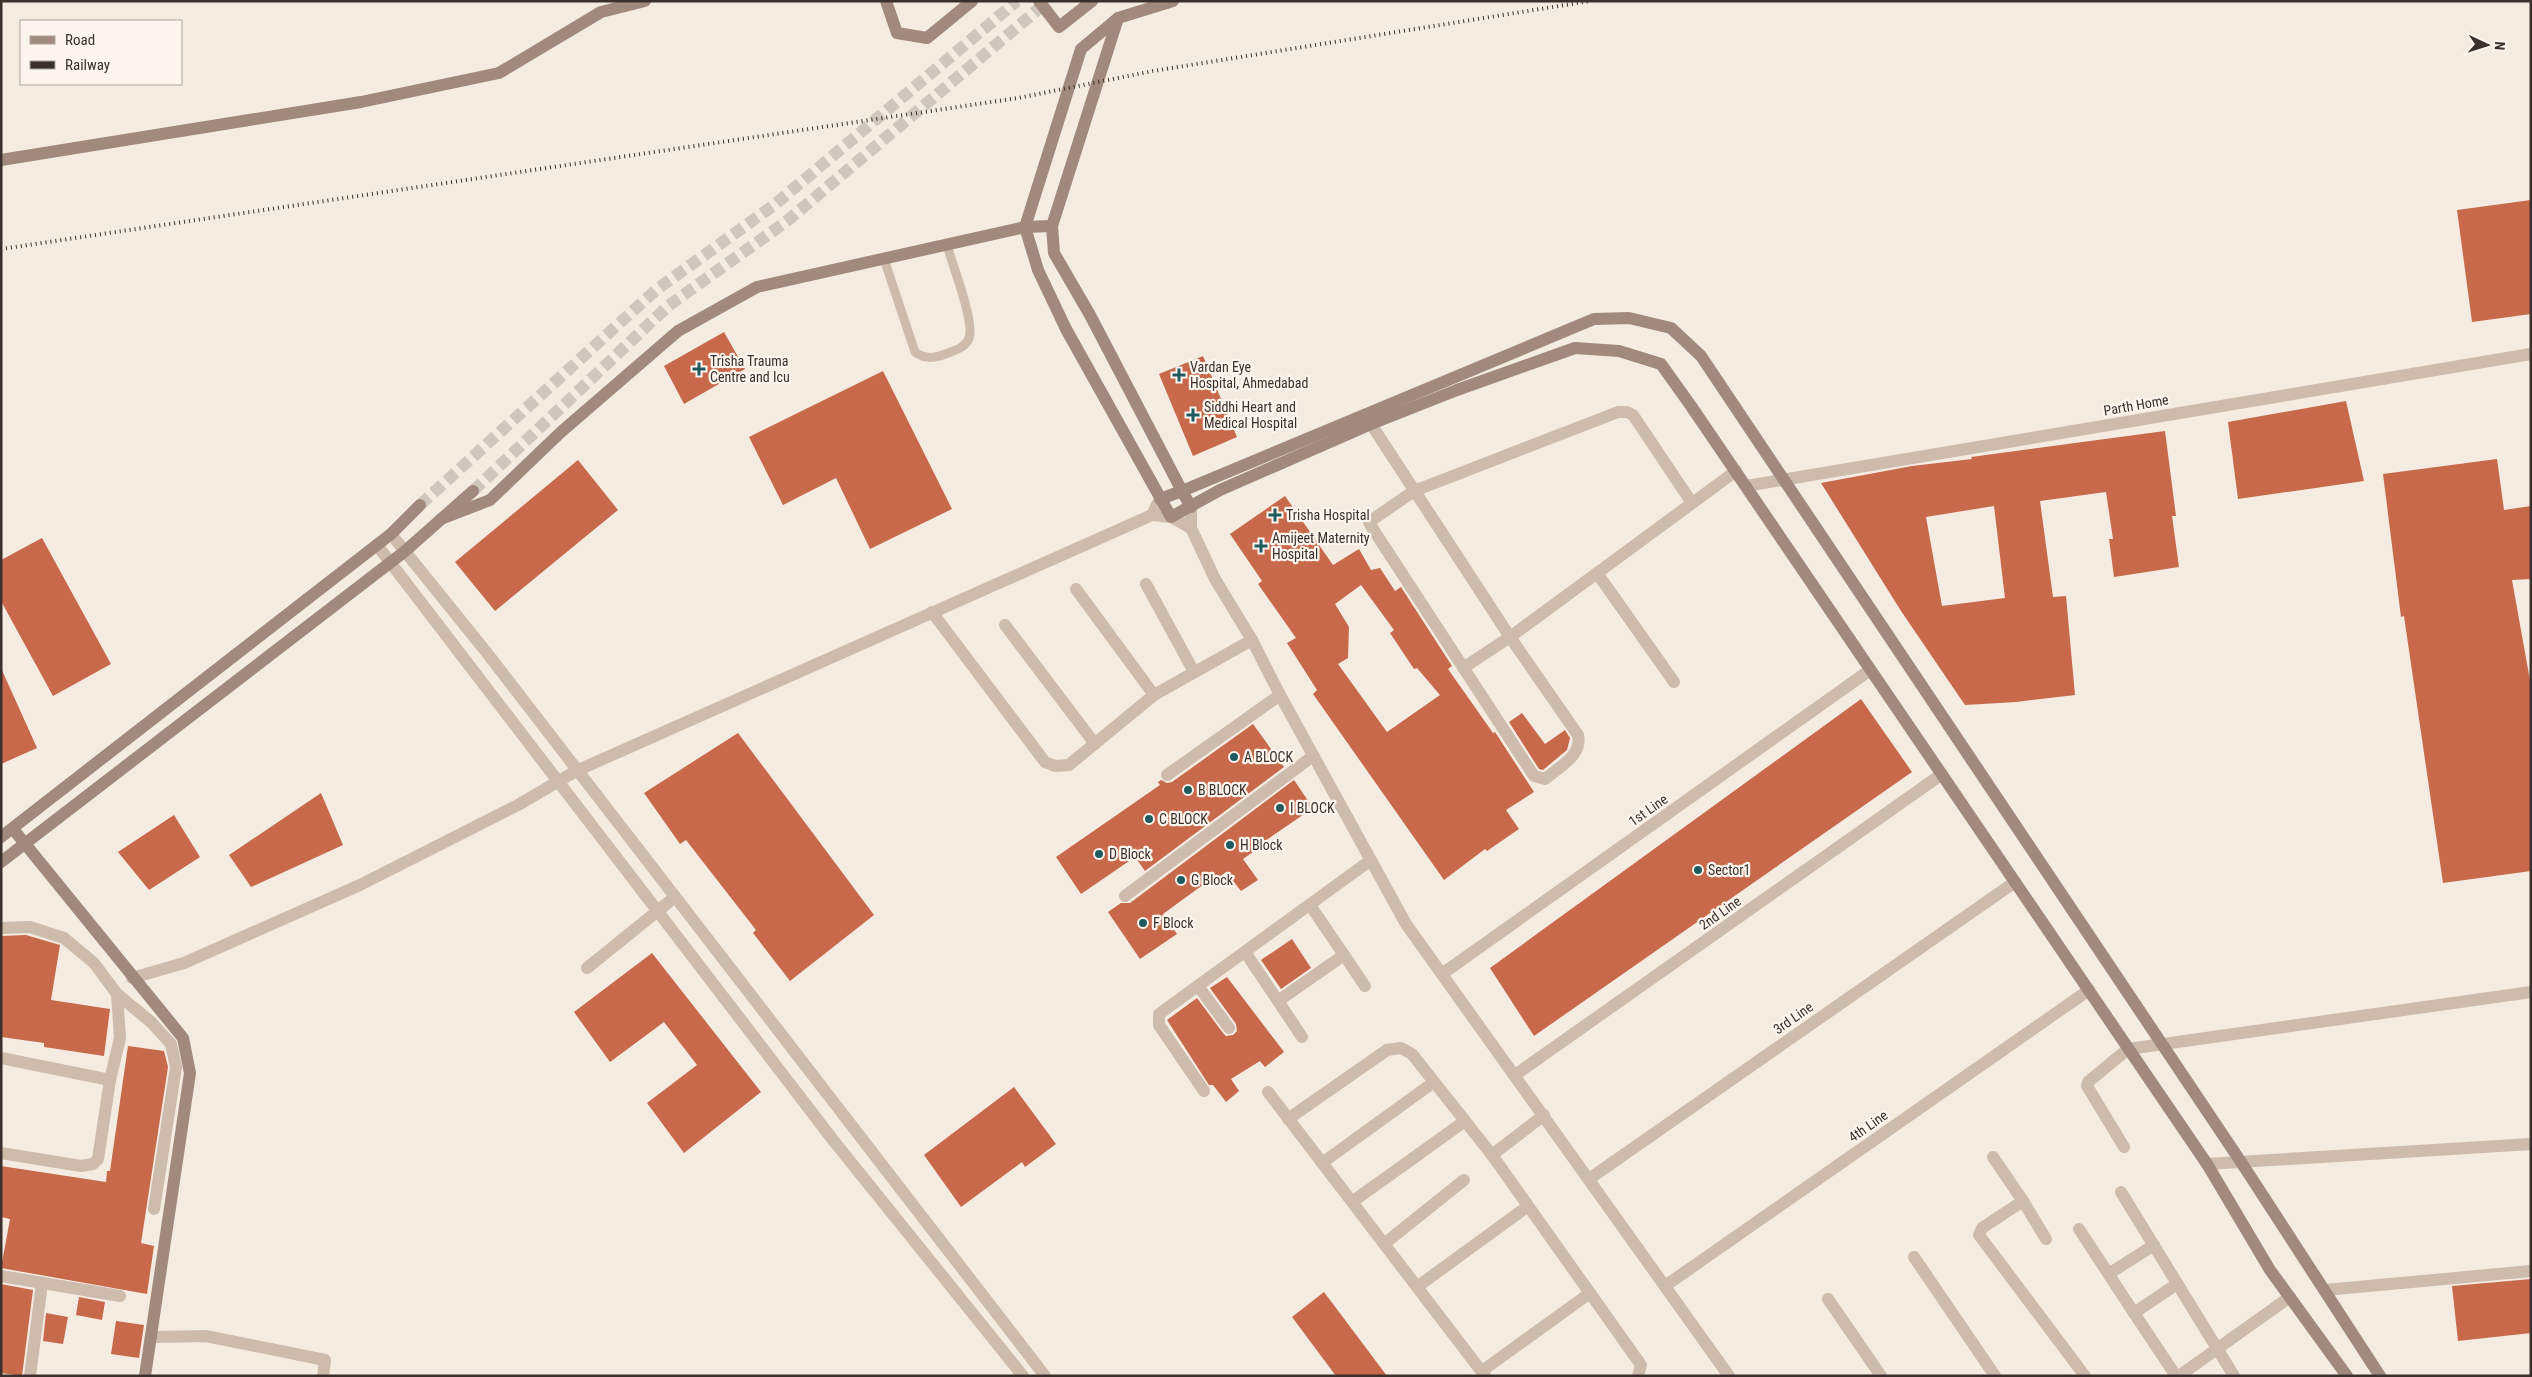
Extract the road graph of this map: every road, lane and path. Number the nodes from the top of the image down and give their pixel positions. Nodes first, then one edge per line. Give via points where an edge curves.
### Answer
1 (645, 1) edge
2 (886, 1) edge
3 (972, 1) edge
4 (1039, 1) edge
5 (1092, 1) edge
6 (1173, 1) edge
7 (1118, 18) junction
8 (1, 160) edge
9 (1052, 226) junction
10 (1024, 227) junction
11 (947, 245) junction
12 (884, 259) junction
13 (2531, 354) edge
14 (1371, 424) junction
15 (1736, 471) junction
16 (1783, 480) junction
17 (1746, 486) junction
18 (1414, 490) junction
19 (473, 491) tunnel mouth
20 (1182, 491) junction
21 (1160, 499) junction
22 (1692, 503) junction
23 (420, 506) tunnel mouth
24 (1191, 508) junction
25 (1152, 515) junction
26 (1171, 517) junction
27 (441, 519) junction
28 (1191, 528) junction
29 (391, 534) junction
30 (377, 546) junction
31 (404, 552) junction
32 (389, 563) junction
33 (1597, 573) junction
34 (1146, 584) dead end
35 (1076, 589) dead end
36 (932, 612) junction
37 (1005, 625) dead end
38 (1510, 637) junction
39 (1252, 640) junction
40 (1463, 668) junction
41 (1870, 670) junction
42 (1194, 672) junction
43 (1674, 682) dead end
44 (1154, 695) junction
45 (1280, 696) junction
46 (1095, 744) junction
47 (1313, 756) junction
48 (576, 771) junction
49 (1942, 774) junction
50 (1167, 775) dead end
51 (557, 782) junction
52 (13, 829) junction
53 (1, 837) edge
54 (25, 845) junction
55 (1371, 860) junction
56 (1, 862) edge
57 (2015, 882) junction
58 (1126, 896) dead end
59 (675, 897) junction
60 (1310, 904) junction
61 (657, 911) junction
62 (1, 928) edge
63 (1245, 952) junction
64 (1344, 956) junction
65 (587, 968) dead end
66 (1442, 974) junction
67 (132, 978) junction
68 (1198, 986) junction
69 (1365, 986) dead end
70 (2089, 990) junction
71 (2531, 992) edge
72 (117, 994) junction
73 (1278, 1001) junction
74 (1229, 1028) dead end
75 (1302, 1037) dead end
76 (2161, 1044) junction
77 (2128, 1049) junction
78 (1, 1058) edge
79 (1515, 1075) junction
80 (110, 1080) junction
81 (1434, 1082) junction
82 (1204, 1091) dead end
83 (1268, 1092) dead end
84 (1544, 1115) junction
85 (1288, 1119) junction
86 (1465, 1120) junction
87 (2531, 1144) edge
88 (2124, 1147) dead end
89 (1, 1153) edge
90 (1492, 1155) junction
91 (1993, 1157) dead end
92 (2241, 1162) junction
93 (1322, 1163) junction
94 (2207, 1164) junction
95 (1589, 1179) junction
96 (1464, 1180) dead end
97 (2121, 1192) dead end
98 (2023, 1201) junction
99 (1352, 1202) junction
100 (1528, 1206) junction
101 (154, 1209) dead end
102 (2079, 1229) dead end
103 (2046, 1239) dead end
104 (1384, 1244) junction
105 (2154, 1245) junction
106 (1914, 1257) dead end
107 (2531, 1271) edge
108 (2110, 1273) junction
109 (1, 1276) edge
110 (42, 1283) junction
111 (2177, 1284) junction
112 (1665, 1286) junction
113 (1417, 1287) junction
114 (2325, 1290) junction
115 (1590, 1293) junction
116 (120, 1296) dead end
117 (2290, 1297) junction
118 (1828, 1299) dead end
119 (2134, 1313) junction
120 (151, 1337) junction
121 (2218, 1349) junction
122 (1483, 1374) edge
123 (30, 1376) edge
124 (146, 1376) edge
125 (323, 1376) edge
126 (1023, 1376) edge
127 (1045, 1376) edge
128 (1638, 1376) edge
129 (1729, 1376) edge
130 (1881, 1376) edge
131 (1995, 1376) edge
132 (2085, 1376) edge
133 (2177, 1376) edge
134 (2234, 1376) edge
135 (2347, 1376) edge
136 (2380, 1376) edge

1 - 8 street via 602,12 499,73 361,102
2 - 3 street via 897,33 927,38
4 - 5 street via 1059,27
6 - 7 street
7 - 9 street
7 - 10 street via 1081,49
9 - 10 street
9 - 20 street via 1054,254 1090,315
10 - 11 street
10 - 21 street via 1038,270 1066,329
11 - 12 street
11 - 12 lane via 971,327 966,343 937,358 915,352
12 - 27 street via 756,287 678,331 561,432 490,500
13 - 16 street, Parth Home
14 - 15 street via 1575,348 1619,351 1660,364
14 - 18 street
14 - 24 street via 1220,490
15 - 17 street
15 - 22 street
16 - 17 street, Parth Home
16 - 20 street via 1701,356 1671,328 1629,318 1594,319
16 - 76 street
17 - 41 street
18 - 22 street via 1618,412 1627,412 1633,415
18 - 38 street
18 - 40 street via 1369,522
19 - 27 street
20 - 21 street
20 - 24 street
21 - 25 street
21 - 26 street
22 - 33 street
23 - 29 street
24 - 26 street
24 - 28 street
25 - 26 street
25 - 36 street
26 - 28 street
27 - 31 street
28 - 39 street via 1215,579
29 - 30 street
29 - 31 street
30 - 32 street
30 - 52 street
31 - 32 street
31 - 48 street via 487,653
32 - 51 street
32 - 54 street
33 - 38 street
33 - 43 street
34 - 42 street
35 - 44 street
36 - 46 street via 1045,762 1055,766 1069,765
36 - 48 street
37 - 46 street
38 - 40 street
38 - 40 street via 1578,735 1580,744 1577,752 1545,779 1534,776
39 - 42 street
39 - 45 street
41 - 49 street
41 - 66 street, 1st Line
42 - 44 street
44 - 46 street
45 - 47 street
45 - 50 street
47 - 55 street
47 - 58 street
48 - 51 street
48 - 59 street
49 - 57 street
49 - 79 street, 2nd Line
51 - 61 street
51 - 67 street via 360,886 184,963
52 - 53 street
52 - 54 street
54 - 56 street
54 - 67 street
55 - 60 street
55 - 66 street via 1406,924
57 - 70 street
57 - 95 street, 3rd Line
59 - 61 street
59 - 127 street
60 - 63 street
60 - 64 street
61 - 65 street
61 - 126 street via 833,1140
62 - 72 street via 30,927 64,938 94,963
63 - 68 street
63 - 73 street
64 - 69 street
64 - 73 street
66 - 79 street
67 - 120 street via 182,1038 190,1073
68 - 74 street
68 - 82 street via 1159,1014 1158,1019
70 - 77 street
70 - 112 street, 4th Line
71 - 76 street
72 - 80 street via 120,1038
72 - 101 street via 170,1044 176,1067
73 - 75 street
76 - 77 street
76 - 92 street
77 - 88 street via 2087,1086
77 - 94 street
78 - 80 street
79 - 84 street
80 - 89 street via 98,1159 93,1164 81,1166
81 - 85 street via 1412,1054 1401,1048 1387,1050
81 - 86 street
81 - 93 street
83 - 85 street
84 - 90 street
84 - 95 street
85 - 93 street
86 - 90 street
86 - 99 street
87 - 92 street
90 - 100 street
91 - 98 street
92 - 94 street
92 - 114 street
93 - 99 street
94 - 117 street via 2270,1270
95 - 112 street
96 - 104 street
97 - 105 street
98 - 103 street
98 - 132 street via 1982,1228 1979,1235
99 - 104 street
100 - 113 street
100 - 115 street
102 - 108 street
104 - 113 street
105 - 108 street
105 - 111 street
106 - 131 street
107 - 114 street
108 - 119 street
109 - 110 street
110 - 116 street
110 - 123 street
111 - 119 street
111 - 121 street
112 - 129 street
113 - 122 street
114 - 136 street
115 - 122 street
115 - 128 street via 1641,1365
117 - 121 street
117 - 135 street
118 - 130 street
119 - 133 street
120 - 124 street
120 - 125 street via 206,1336 325,1360
121 - 133 street
121 - 134 street

